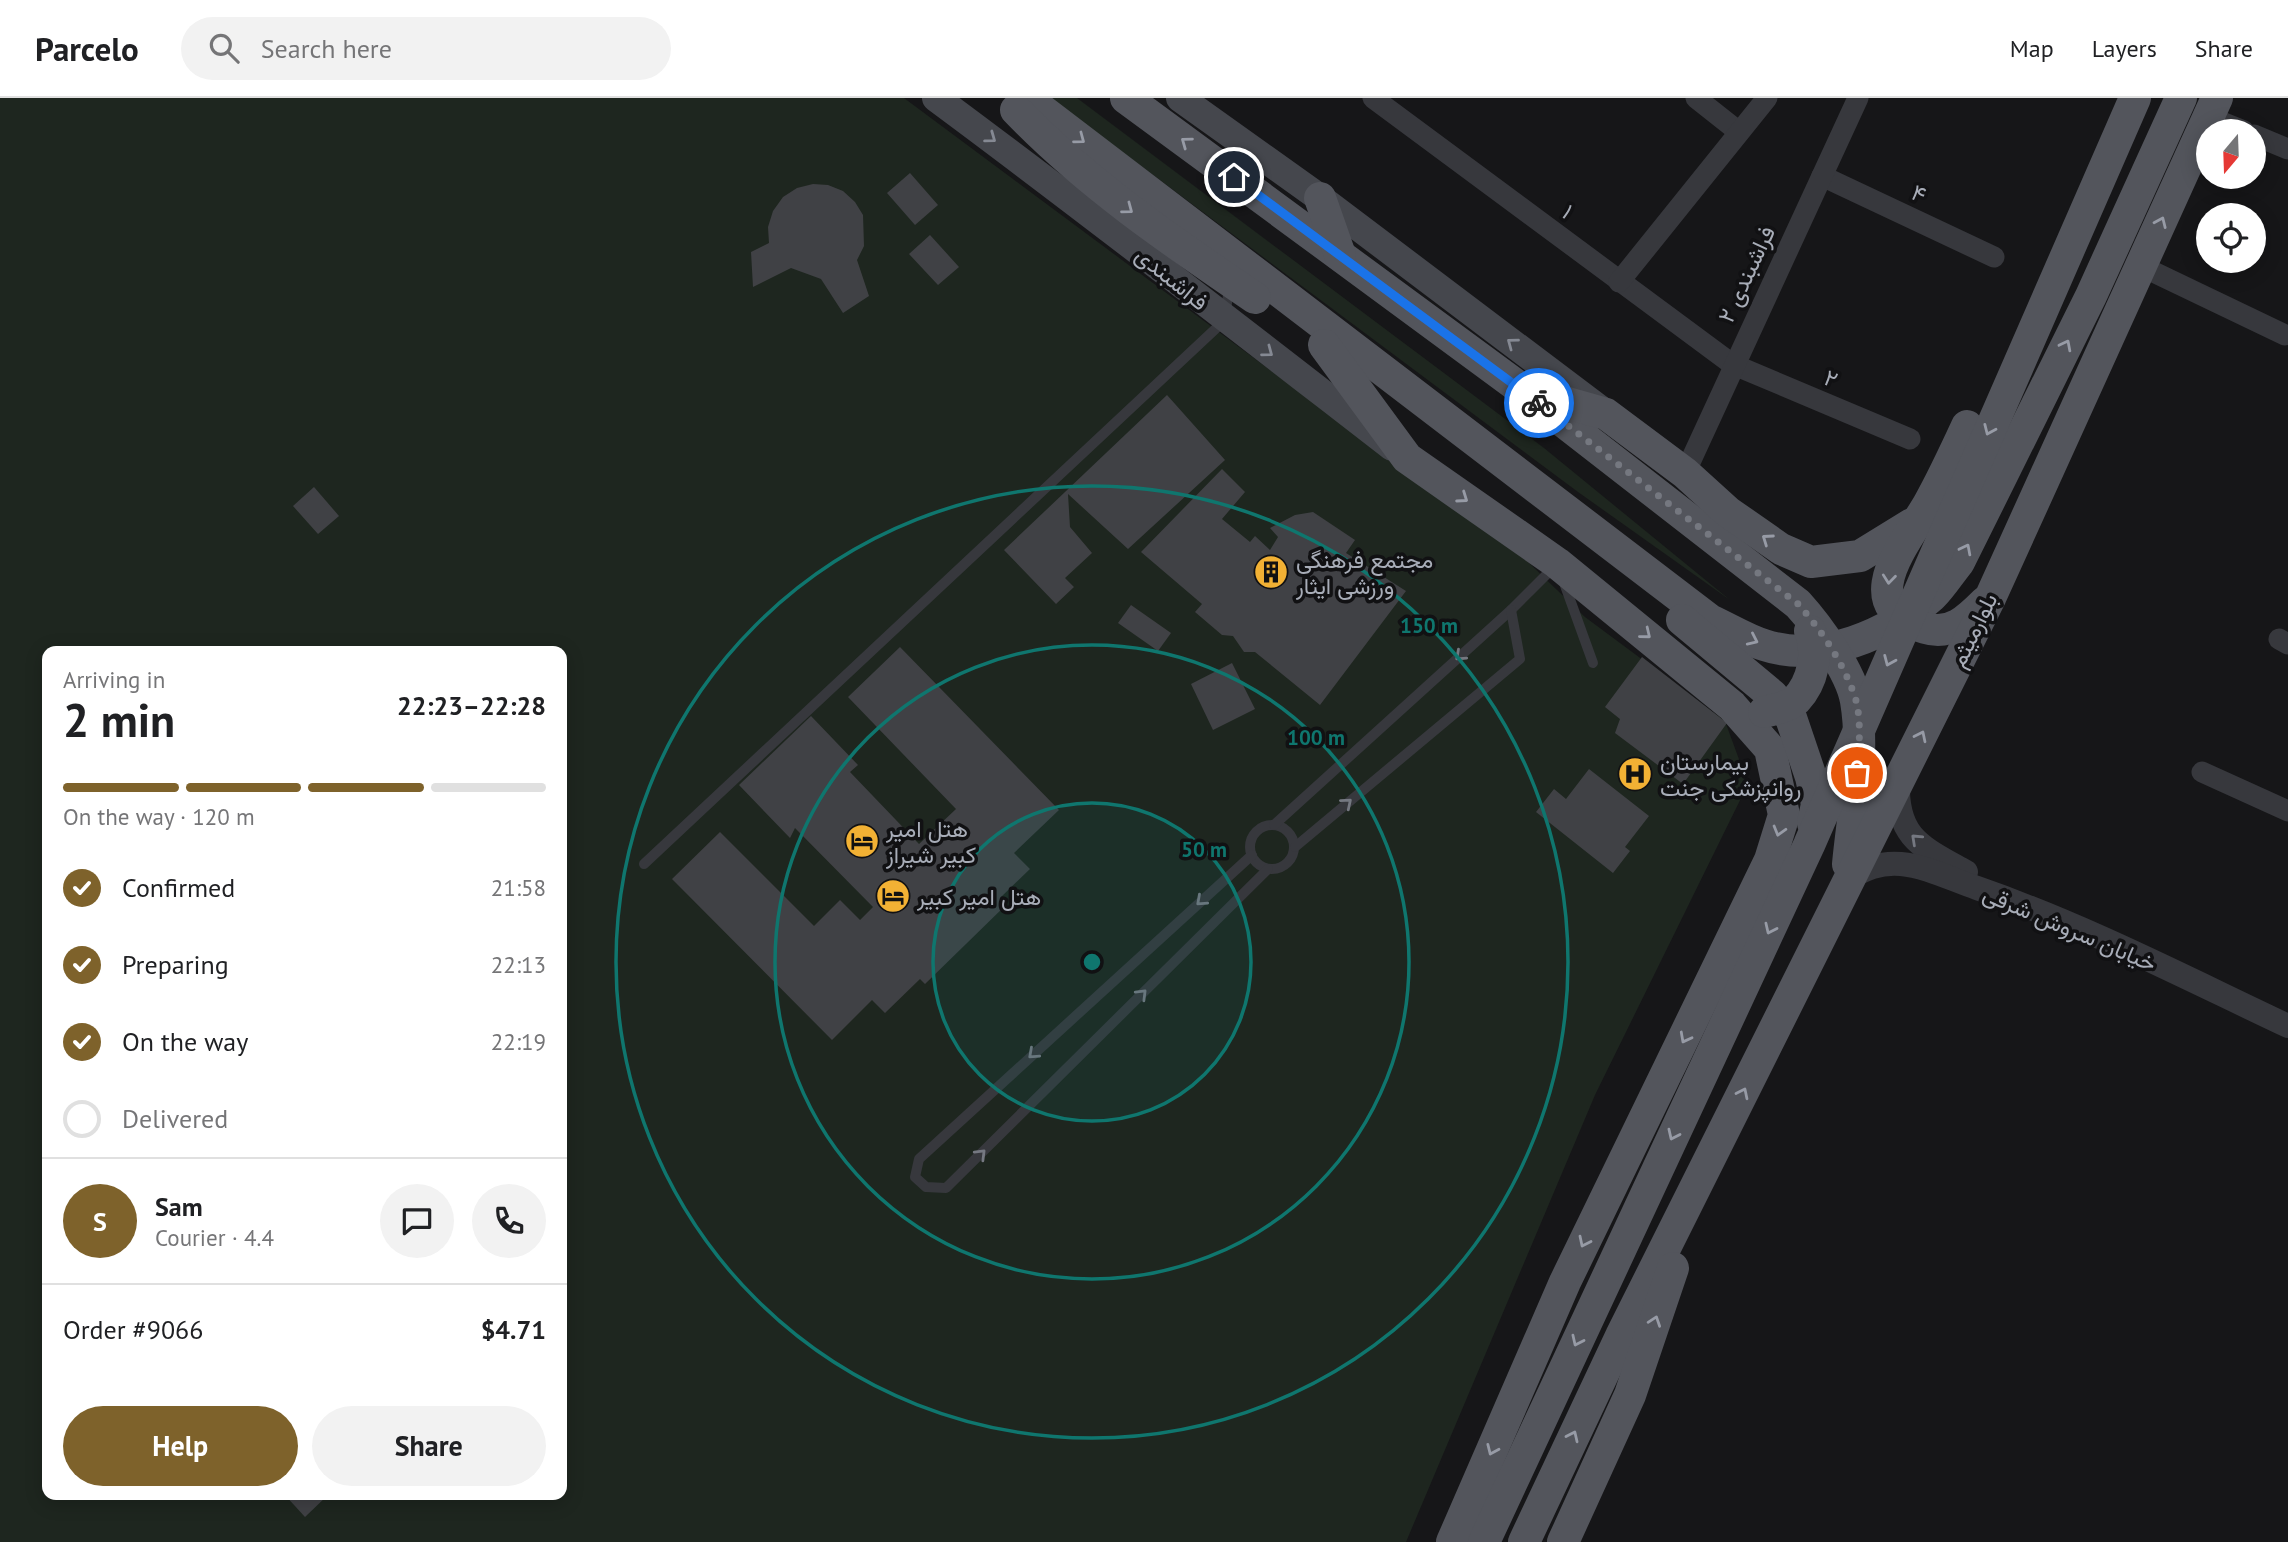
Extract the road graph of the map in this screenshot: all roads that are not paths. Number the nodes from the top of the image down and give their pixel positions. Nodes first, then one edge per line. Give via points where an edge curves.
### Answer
1 (936, 98) edge
2 (1005, 98) edge
3 (1026, 98) edge
4 (1126, 98) edge
5 (1180, 98) edge
6 (1373, 98) edge
7 (1696, 98) edge
8 (1766, 98) edge
9 (1858, 98) edge
10 (2128, 98) edge
11 (2134, 98) edge
12 (2181, 98) edge
13 (2213, 107) edge
14 (2228, 119) edge
15 (1740, 132) junction
16 (2266, 140) edge
17 (2288, 149) edge
18 (1822, 176) junction
19 (1320, 198) junction
20 (1340, 255) junction
21 (1994, 257) dead end
22 (2141, 266) junction
23 (1230, 281) junction
24 (1619, 282) junction
25 (1225, 320) junction
26 (2285, 335) dead end
27 (1324, 345) junction
28 (1732, 365) junction
29 (1524, 391) junction
30 (1606, 414) junction
31 (1910, 439) dead end
32 (1407, 458) junction
33 (1685, 473) junction
34 (1919, 520) junction
35 (1557, 563) junction
36 (1991, 596) junction
37 (1798, 604) junction
38 (1511, 611) junction
39 (1593, 663) dead end
40 (1732, 706) junction
41 (2202, 772) dead end
42 (1898, 782) junction
43 (2288, 811) edge
44 (1273, 825) junction
45 (1809, 845) junction
46 (1295, 847) junction
47 (1252, 855) junction
48 (644, 864) dead end
49 (1268, 869) junction
50 (1846, 880) junction
51 (2015, 901) junction
52 (2288, 1026) edge
53 (1714, 1155) junction
54 (1452, 1542) edge
55 (1484, 1542) edge
56 (1524, 1542) edge
57 (1563, 1542) edge

1 -> 25 main road, فراشبندی
2 -> 23 main road via 1045,141 1129,209
3 -> 12 main road via 1710,620 1765,645 1800,650 1822,650 1878,631 1933,595 1959,562 2091,296
20 -> 4 main road
5 - 19 main road
6 - 24 street, ۱
7 - 15 street
8 - 15 street
9 - 18 street, ۲ فراشبندی
10 - 34 main road via 2068,206 1943,478
11 -> 45 main road
13 - 14 street
22 -> 13 main road, بلوارمیثم
15 - 24 street
16 - 17 street
18 - 21 street, ۴
18 - 28 street, ۲ فراشبندی
19 - 20 main road
30 -> 19 main road
20 - 29 main road
22 - 26 street
22 - 36 main road, بلوارمیثم
23 - 25 lane
23 - 27 main road
24 - 28 street, ۱
25 -> 32 main road, فراشبندی
25 - 48 lane
27 - 32 main road
27 - 45 main road via 1697,631 1772,695 1791,718 1811,776 1817,804
28 - 31 street, ۲
28 - 33 street, ۲ فراشبندی
29 - 30 main road
29 - 37 main road
30 - 33 main road
32 -> 35 main road
34 -> 33 main road via 1860,556 1811,562 1781,549 1727,512
34 -> 36 main road via 1887,574 1887,594 1894,609 1909,622 1942,631 1966,621
35 - 38 lane
35 - 39 lane
35 -> 40 main road
42 -> 36 main road, بلوارمیثم
37 - 40 main road via 1816,645 1811,675 1795,702 1766,712
37 - 50 main road via 1822,632 1856,699 1859,747
38 -> 44 lane
46 -> 38 lane via 1520,659
40 -> 54 main road via 1770,749 1784,815 1770,860 1565,1282
41 - 43 street
42 - 50 main road, بلوارمیثم
51 -> 42 street via 1913,839 1902,823
44 - 46 lane via 1290,833
44 - 47 lane via 1266,824 1252,837
45 -> 55 main road
46 - 49 lane via 1285,866
47 - 49 lane
47 -> 49 lane via 919,1158 915,1177 926,1188 946,1188
50 - 51 street, خیابان سروش شرقی via 1879,864 1903,864
53 -> 50 main road, بلوارمیثم
51 - 52 street, خیابان سروش شرقی
56 -> 53 main road via 1620,1336
57 -> 53 main road via 1630,1395

